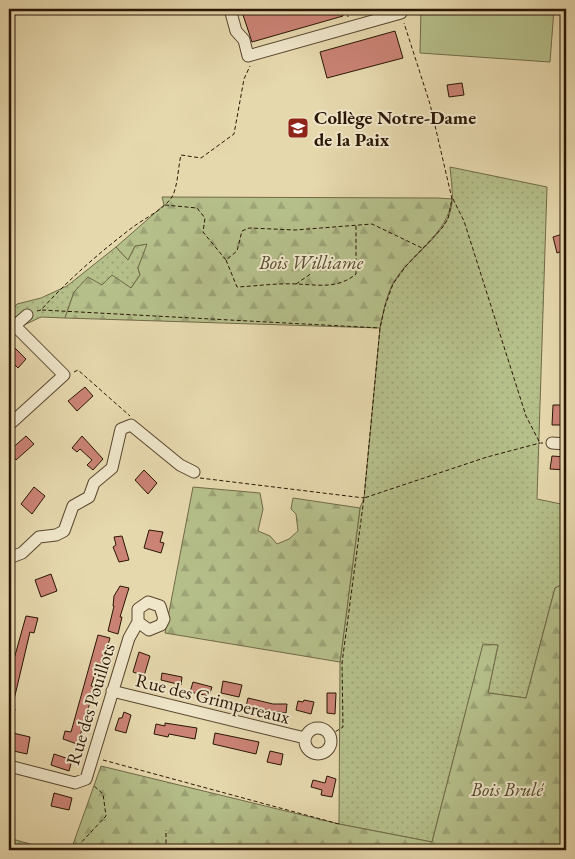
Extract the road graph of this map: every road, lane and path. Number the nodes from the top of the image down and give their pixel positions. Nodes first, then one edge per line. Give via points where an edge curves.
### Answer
1 (230, 9) edge
2 (400, 11) edge
3 (250, 66) dead end
4 (452, 199) junction
5 (165, 205) junction
6 (356, 224) junction
7 (422, 248) junction
8 (226, 260) junction
9 (312, 273) dead end
10 (296, 284) junction
11 (41, 310) junction
12 (27, 315) joint
13 (12, 328) edge
14 (380, 328) junction
15 (64, 375) junction
16 (132, 419) dead end
17 (9, 424) edge
18 (546, 443) junction
19 (566, 444) edge
20 (194, 472) joint
21 (364, 498) junction
22 (9, 558) edge
23 (138, 622) dead end
24 (112, 691) junction
25 (330, 735) junction
26 (305, 738) junction
27 (93, 757) junction
28 (9, 766) edge
29 (86, 779) junction
30 (339, 824) dead end
31 (166, 830) dead end
32 (82, 850) edge
33 (166, 850) edge

1 - 2 street via 248,56
2 - 4 path via 430,104
3 - 5 path via 244,79 234,134 201,158 181,155 173,195
4 - 7 path via 448,219
4 - 18 path via 464,221 526,416
5 - 8 path via 197,208 205,218 203,232
5 - 11 path via 82,268
6 - 7 path via 372,224
6 - 8 path via 295,230 249,228 242,231 237,251
6 - 10 path via 356,274 347,282 322,287
7 - 14 path via 393,284
8 - 10 path via 237,287
9 - 10 path
11 - 12 path
11 - 14 path
12 - 13 street
13 - 15 street
14 - 21 path
15 - 16 path via 78,370
15 - 17 street
18 - 19 street
18 - 21 path via 487,456
20 - 21 path via 201,479
20 - 22 street via 131,425 121,429 112,468 94,483 89,497 73,506 64,531 39,537 22,553
21 - 25 path via 342,663 343,727
23 - 24 street, Rue des Pouillots via 129,638
24 - 26 street, Rue des Grimpereaux
24 - 27 street, Rue des Pouillots
25 - 26 street, Rue des Grimpereaux via 320,728 313,728
25 - 26 street, Rue des Grimpereaux via 330,748 320,755 308,750
27 - 29 street, Rue des Pouillots
27 - 30 path
28 - 29 street, Rue des Pouillots via 76,782
29 - 32 path via 103,794 106,816 77,847
31 - 33 path

